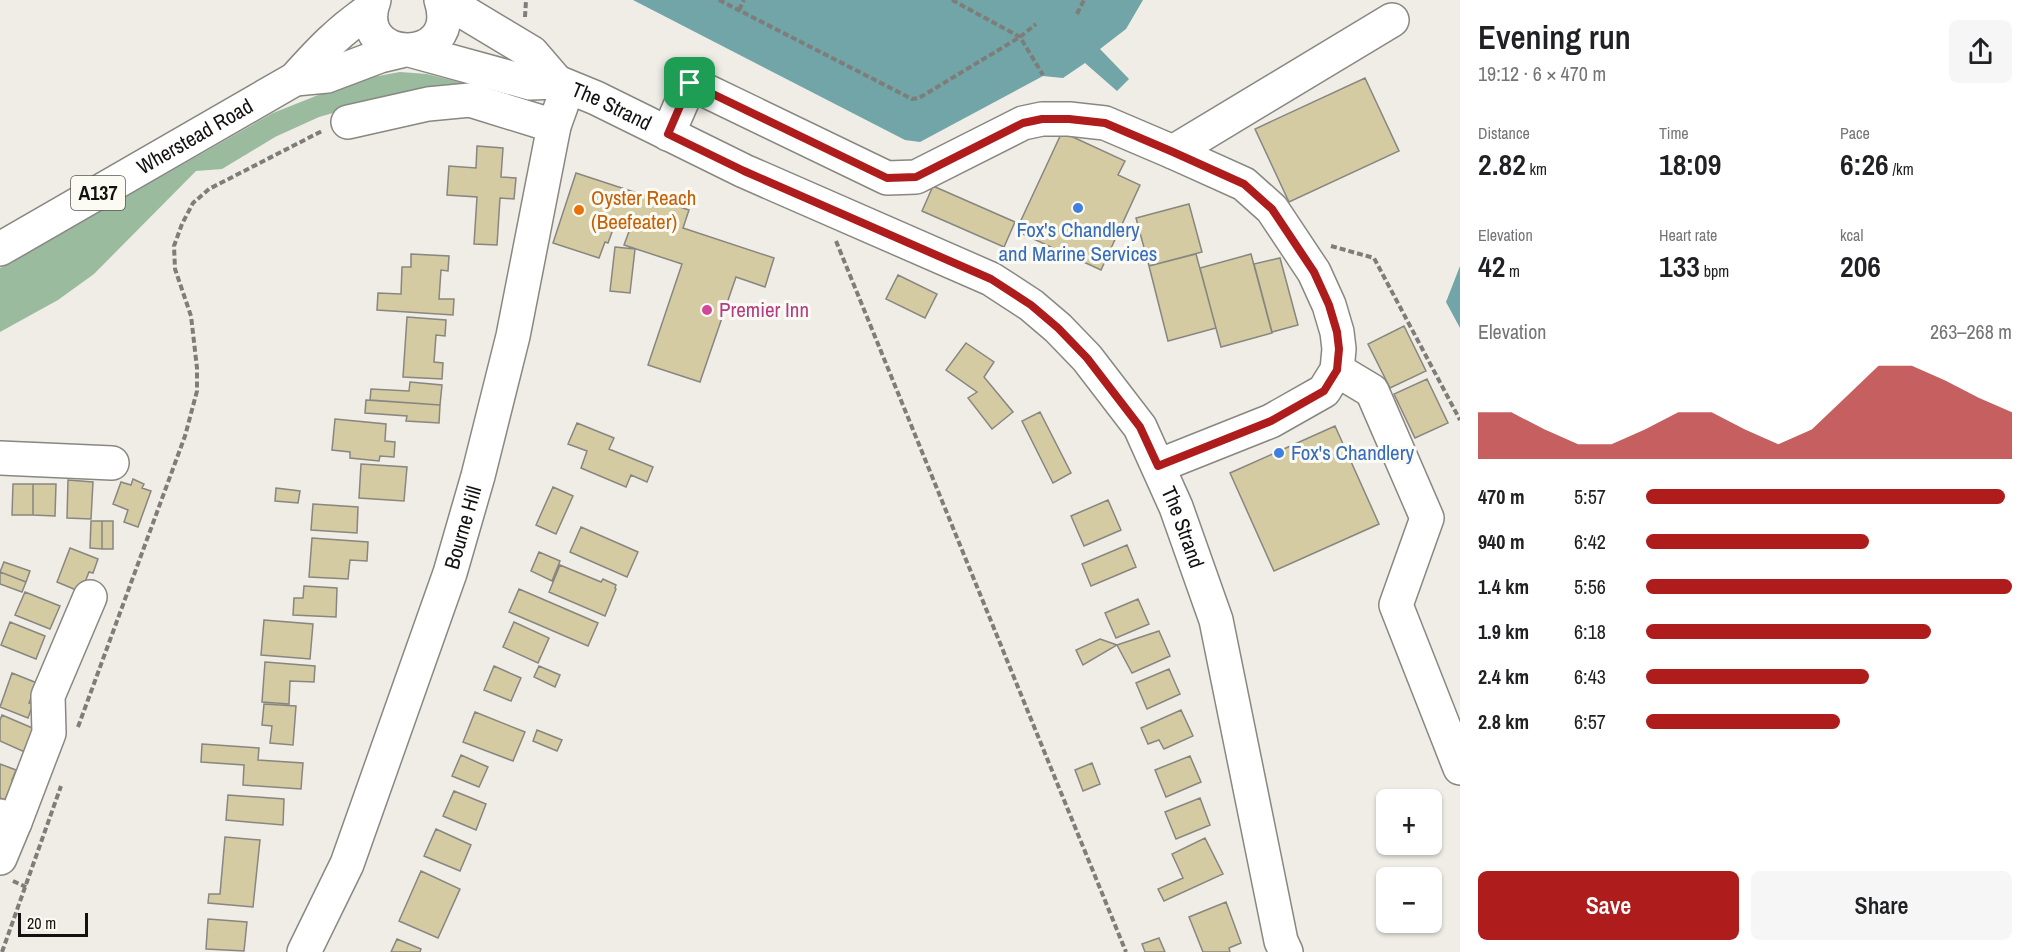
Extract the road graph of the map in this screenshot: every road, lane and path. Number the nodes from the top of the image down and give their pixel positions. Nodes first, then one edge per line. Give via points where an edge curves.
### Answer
1 (442, 0) edge
2 (526, 0) edge
3 (719, 0) edge
4 (744, 0) edge
5 (952, 0) edge
6 (1084, 0) edge
7 (373, 5) edge
8 (739, 10) junction
9 (1077, 14) dead end
10 (1392, 20) dead end
11 (525, 22) dead end
12 (1036, 24) dead end
13 (1020, 37) junction
14 (407, 51) junction
15 (1043, 75) dead end
16 (296, 80) junction
17 (562, 84) junction
18 (348, 122) joint
19 (554, 126) junction
20 (668, 134) junction
21 (1173, 152) junction
22 (822, 205) junction
23 (1290, 235) junction
24 (0, 249) edge
25 (1337, 370) junction
26 (1460, 420) edge
27 (0, 458) edge
28 (112, 463) dead end
29 (1158, 466) junction
30 (90, 597) dead end
31 (77, 729) dead end
32 (1460, 768) edge
33 (63, 781) dead end
34 (8, 819) edge
35 (0, 858) edge
36 (2, 952) edge
37 (304, 952) edge
38 (1126, 952) edge
39 (1286, 952) edge

1 - 14 main road, A137 via 441,28 435,38 425,47
1 - 17 main road, The Strand via 532,53
2 - 11 path
3 - 8 path
4 - 8 path
5 - 13 path
6 - 9 path
7 - 14 main road, A137 via 372,26 378,37 389,47
7 - 16 main road, A137 via 326,45
8 - 13 path via 912,99
10 - 21 main road
12 - 13 path
13 - 15 path
14 - 16 main road, A137 via 380,56 327,76
14 - 17 main road, The Strand via 530,83
16 - 24 main road, Wherstead Road / A137
17 - 19 main road, Bourne Hill
17 - 20 main road, The Strand
18 - 19 main road via 428,104 470,100
18 - 31 path via 330,126 209,189 193,202 182,224 174,246 175,269 191,316 197,391 185,436
19 - 37 main road, Bourne Hill via 513,336 450,573 347,864
20 - 21 main road via 690,83 887,178 916,177 1023,123 1042,119 1105,123
20 - 22 main road, The Strand
21 - 23 main road via 1244,184 1272,209
22 - 29 main road, The Strand via 991,279 1031,305 1087,358 1140,427
22 - 38 path
23 - 25 main road via 1329,305 1337,332
23 - 26 path via 1374,258
25 - 29 main road via 1324,391 1271,421
25 - 32 main road via 1372,391 1427,518 1396,605
27 - 28 main road
29 - 39 main road, The Strand via 1216,620
30 - 34 main road via 48,696 49,733
33 - 36 path
34 - 35 main road

